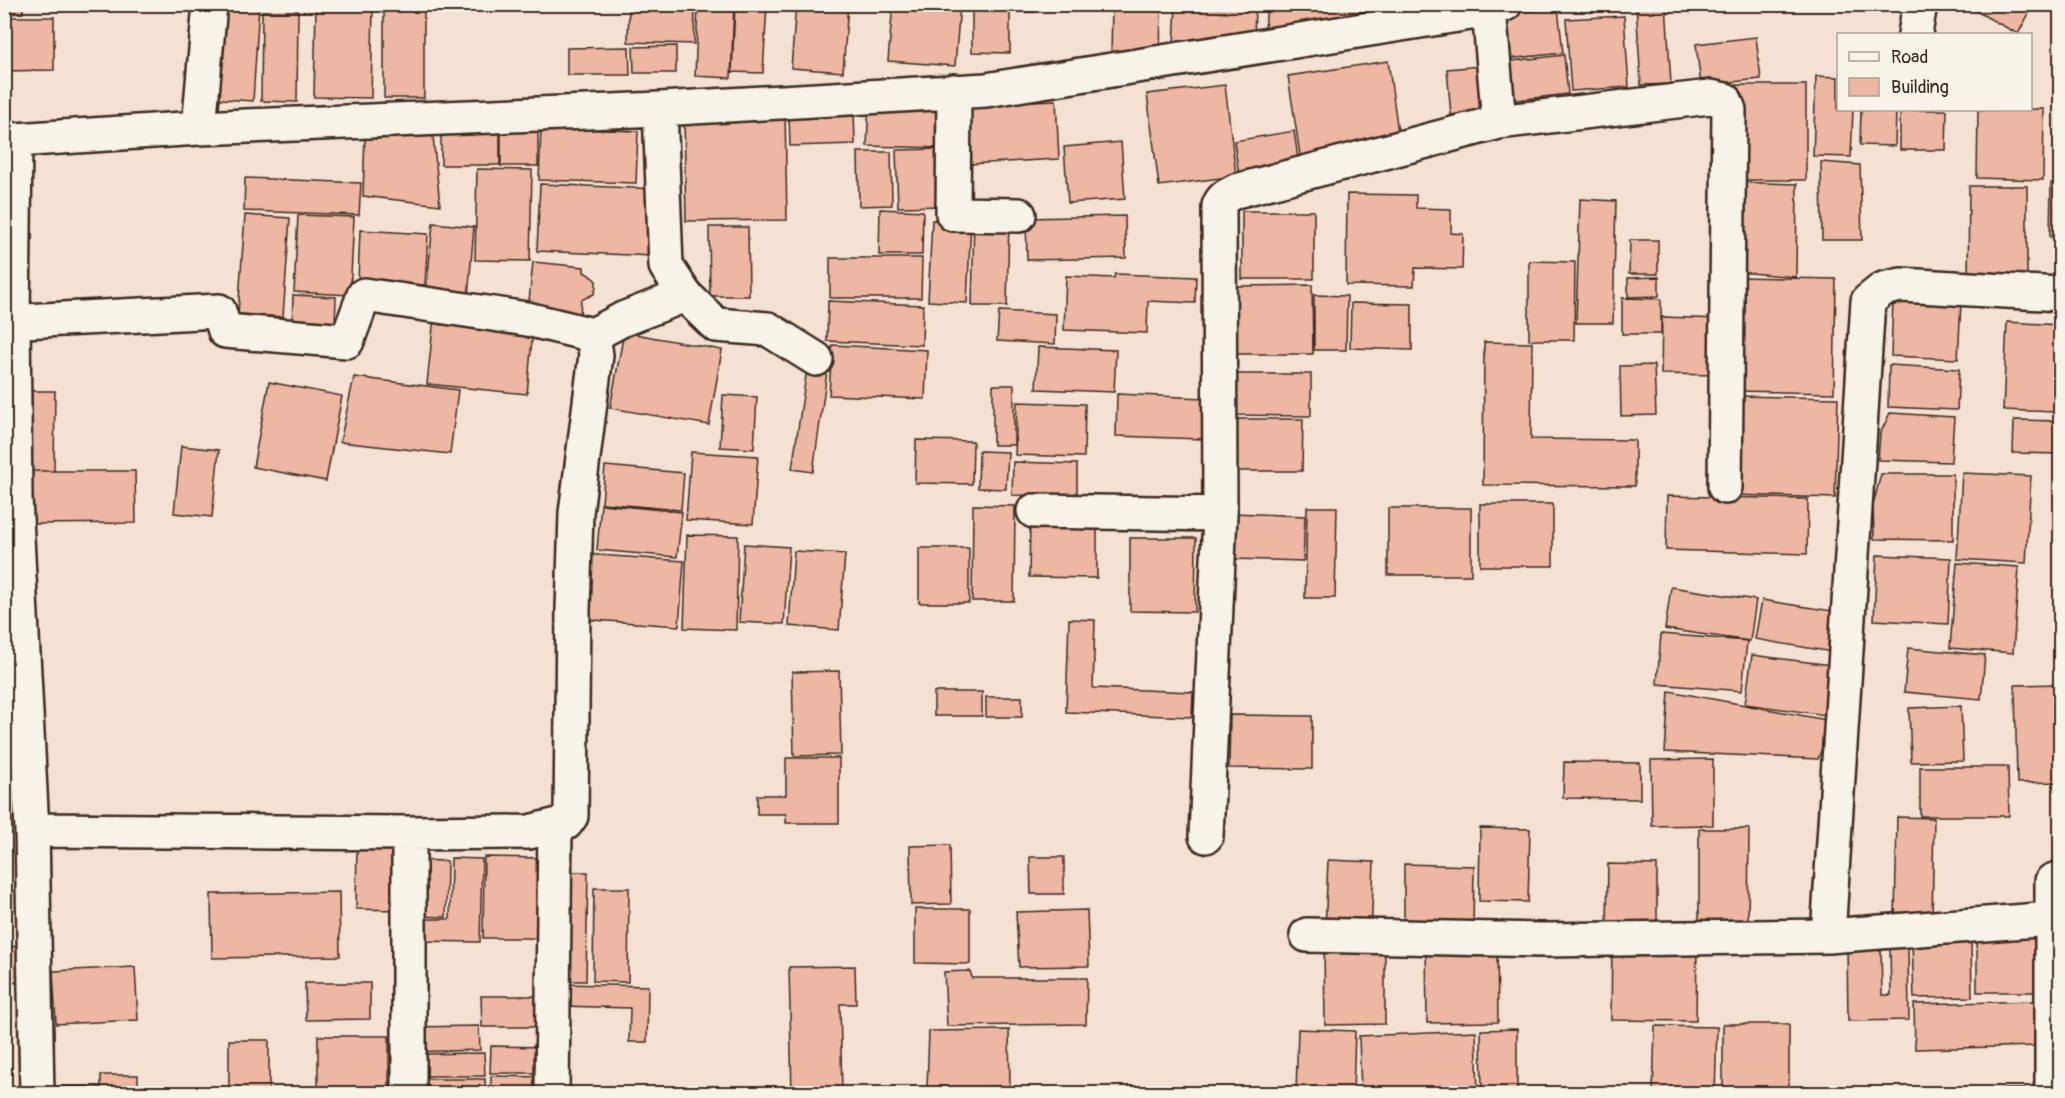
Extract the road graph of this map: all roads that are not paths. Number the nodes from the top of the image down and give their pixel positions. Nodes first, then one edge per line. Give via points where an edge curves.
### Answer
1 (210, 4) edge
2 (1920, 4) edge
3 (1497, 7) edge
4 (1915, 33) edge
5 (954, 91) junction
6 (660, 109) junction
7 (1499, 122) junction
8 (199, 128) junction
9 (10, 139) edge
10 (1019, 215) dead end
11 (2061, 294) edge
12 (685, 295) junction
13 (9, 322) edge
14 (593, 335) junction
15 (816, 359) dead end
16 (1725, 487) dead end
17 (1034, 511) dead end
18 (1220, 514) junction
19 (555, 827) junction
20 (32, 830) junction
21 (409, 833) junction
22 (1206, 836) dead end
23 (2061, 878) edge
24 (2051, 919) junction
25 (1307, 936) dead end
26 (1827, 936) junction
27 (552, 1091) dead end
28 (37, 1094) edge
29 (409, 1094) edge
30 (2052, 1094) edge

1 - 8 street
2 - 4 street
3 - 5 street via 997,88
3 - 7 street
5 - 6 street
5 - 10 street via 953,214
6 - 8 street
6 - 12 street via 666,266
7 - 16 street via 1710,97 1725,100 1729,110
7 - 18 street via 1236,191 1221,200
8 - 9 street
9 - 13 street
11 - 26 street via 1901,285 1883,289 1868,301
12 - 14 street
12 - 15 street via 716,325 768,329
13 - 14 street via 219,311 225,331 347,341 364,295 527,319
13 - 20 street
14 - 19 street via 596,355 576,513 572,816
17 - 18 street
18 - 22 street
19 - 21 street via 529,832
19 - 27 street
20 - 21 street
20 - 28 street
21 - 29 street
23 - 24 street via 2052,881
24 - 26 street
24 - 30 street
25 - 26 street via 1544,940

